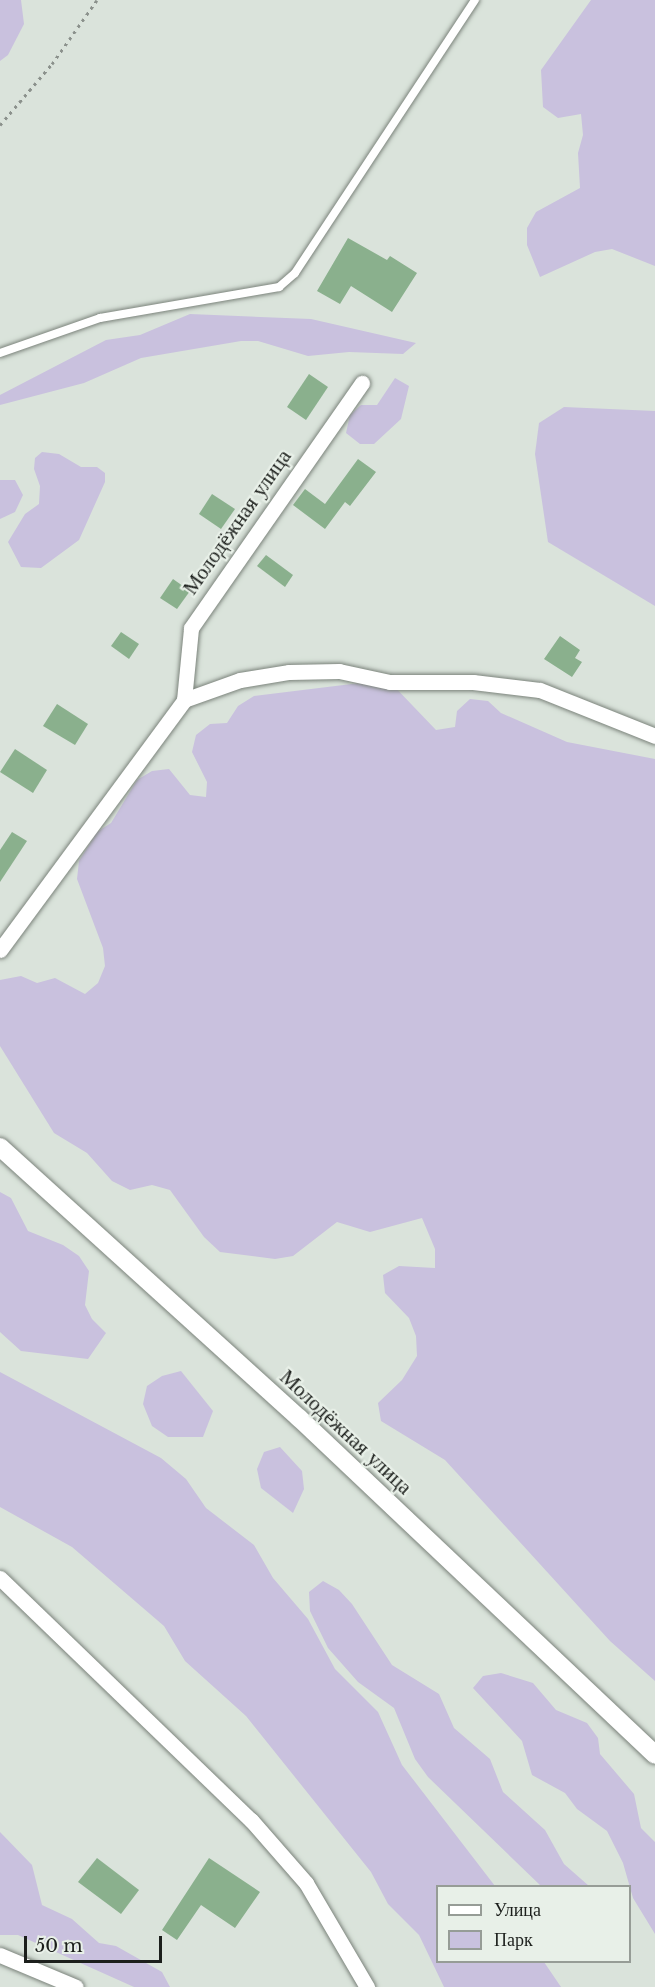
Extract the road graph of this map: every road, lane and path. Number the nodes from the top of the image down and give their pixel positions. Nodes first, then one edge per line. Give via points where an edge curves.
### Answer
1 (97, 0) edge
2 (475, 0) edge
3 (0, 125) edge
4 (0, 353) edge
5 (362, 383) dead end
6 (184, 700) junction
7 (655, 736) edge
8 (0, 950) edge
9 (0, 1148) edge
10 (0, 1578) edge
11 (655, 1755) edge
12 (0, 1955) edge
13 (76, 1987) edge
14 (367, 1987) edge

1 - 3 path via 52,64
2 - 4 lane via 295,273 279,287 100,318
5 - 6 street, Молодёжная улица via 190,628
6 - 7 street via 240,680 289,672 339,671 390,682 473,682 540,690
6 - 8 street
9 - 11 street, Молодёжная улица via 299,1418
10 - 14 street via 251,1820 306,1883
12 - 13 street

